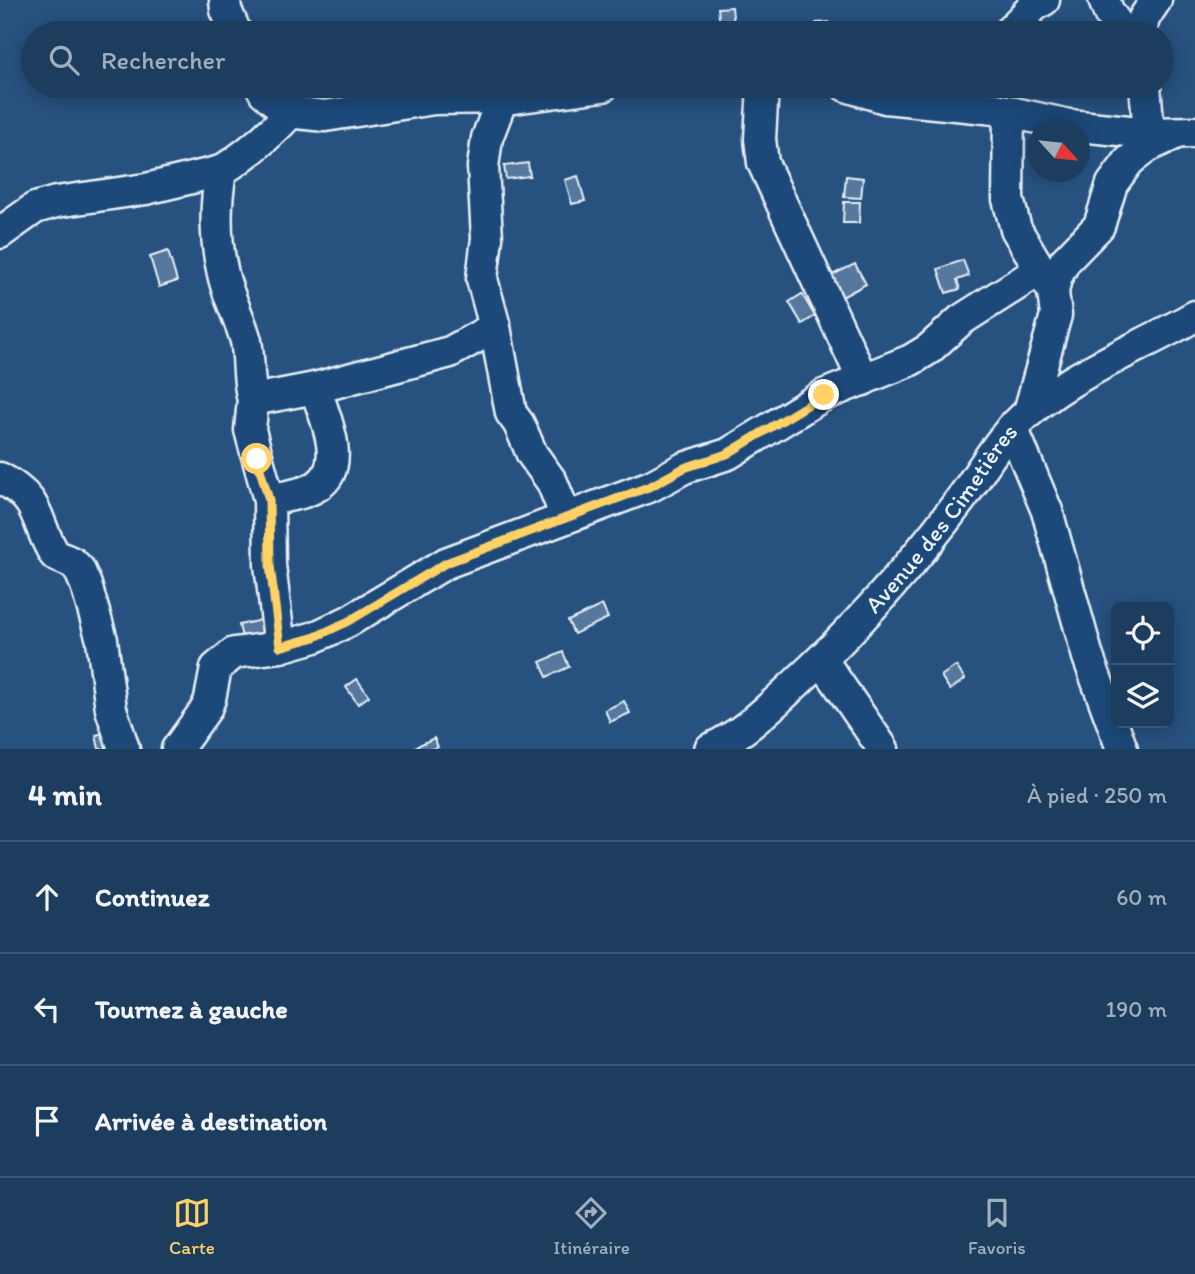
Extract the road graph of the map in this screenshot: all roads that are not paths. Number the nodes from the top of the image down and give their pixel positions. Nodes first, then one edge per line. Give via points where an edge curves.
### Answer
1 (225, 0) edge
2 (1044, 0) edge
3 (1104, 0) edge
4 (1156, 0) edge
5 (231, 21) edge
6 (1020, 21) edge
7 (1115, 21) edge
8 (1143, 21) edge
9 (271, 98) edge
10 (510, 98) edge
11 (763, 98) edge
12 (955, 98) edge
13 (1152, 98) edge
14 (502, 99) junction
15 (292, 110) junction
16 (1009, 111) junction
17 (1173, 133) edge
18 (221, 171) junction
19 (0, 233) edge
20 (1047, 281) junction
21 (1195, 316) edge
22 (495, 327) junction
23 (863, 380) junction
24 (315, 388) junction
25 (253, 400) junction
26 (1021, 420) junction
27 (0, 478) edge
28 (269, 500) junction
29 (566, 517) junction
30 (280, 647) junction
31 (822, 660) junction
32 (124, 749) edge
33 (177, 749) edge
34 (710, 749) edge
35 (883, 749) edge
36 (1122, 749) edge

1 - 5 street
2 - 6 street
3 - 7 street
4 - 8 street
9 - 15 street
10 - 14 street
11 - 23 street via 763,163
12 - 16 street
13 - 17 street
14 - 15 street via 434,99 325,116
14 - 22 street via 487,138 483,167 487,238 482,279
15 - 18 street via 271,134
16 - 17 street via 1069,125
16 - 20 street via 1008,199 1016,229
17 - 20 street via 1129,161 1112,184 1099,226 1065,261 1056,278
18 - 19 street via 146,189 56,202 35,208
18 - 25 street via 217,230 223,275 247,344
20 - 23 street via 961,320 929,349
20 - 26 street via 1056,316
21 - 26 street, Avenue des Cimetières via 1113,356
22 - 24 street via 450,352
22 - 29 street via 511,413 552,482
23 - 29 street via 824,395 727,454
24 - 25 street
24 - 28 street via 333,456 329,473 318,486
25 - 28 street via 250,429
26 - 31 street, Avenue des Cimetières via 907,569
26 - 36 street via 1088,657
27 - 32 street via 17,487 35,507 55,555 73,563 82,577 102,640 111,709
28 - 30 street via 270,565
29 - 30 street via 446,563 349,621
30 - 33 street via 234,653 224,659 216,668 206,709
31 - 34 street, Avenue des Cimetières via 756,720
31 - 35 street

